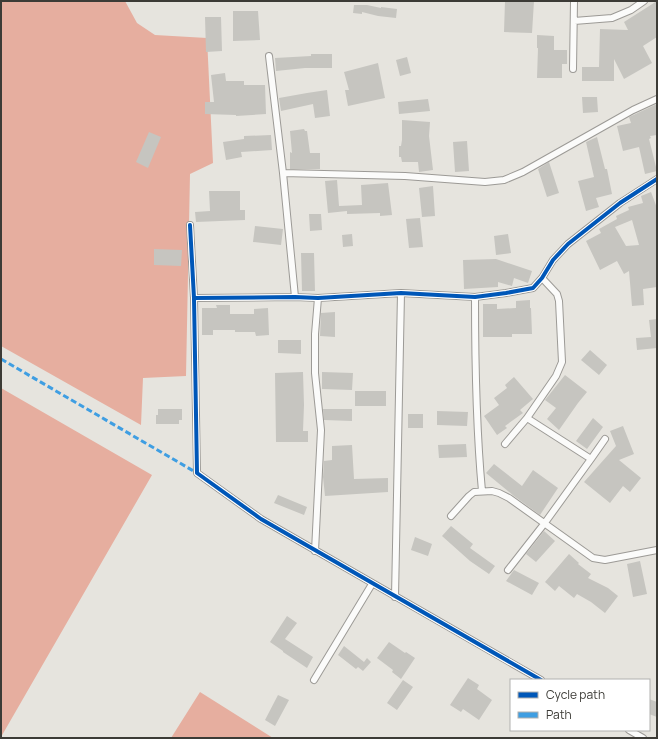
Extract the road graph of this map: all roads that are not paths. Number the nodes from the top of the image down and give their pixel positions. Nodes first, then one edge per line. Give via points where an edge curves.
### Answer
1 (574, 1) edge
2 (644, 1) edge
3 (574, 21) junction
4 (269, 56) dead end
5 (573, 70) dead end
6 (657, 98) edge
7 (283, 174) junction
8 (657, 180) edge
9 (190, 225) dead end
10 (542, 278) junction
11 (401, 293) junction
12 (295, 297) junction
13 (475, 297) junction
14 (194, 298) junction
15 (318, 298) junction
16 (527, 418) junction
17 (605, 439) dead end
18 (505, 444) dead end
19 (591, 459) junction
20 (482, 491) junction
21 (451, 516) dead end
22 (544, 524) junction
23 (657, 550) edge
24 (315, 551) junction
25 (508, 570) dead end
26 (372, 584) junction
27 (396, 597) junction
28 (539, 679) edge
29 (314, 680) dead end
30 (631, 731) edge
31 (643, 738) edge

1 - 3 street
2 - 3 street via 612,18
3 - 5 street
4 - 7 street
6 - 7 street via 504,180 485,182 405,176
7 - 12 street
8 - 10 street via 620,203 568,244 553,260
9 - 14 street
10 - 13 street via 533,288
10 - 16 street via 557,294 559,301 562,362 556,376
11 - 13 street
11 - 15 street
11 - 27 street
12 - 14 street
12 - 15 street
13 - 20 street via 475,369
14 - 24 street via 197,473 260,519
15 - 24 street via 315,372 321,430
16 - 18 street
16 - 19 street
17 - 19 street
19 - 22 street
20 - 21 street via 469,496
20 - 22 street via 492,491 509,498
22 - 23 street via 594,558 605,560
22 - 25 street
24 - 26 street
26 - 27 street
26 - 29 street
27 - 28 street
30 - 31 street

